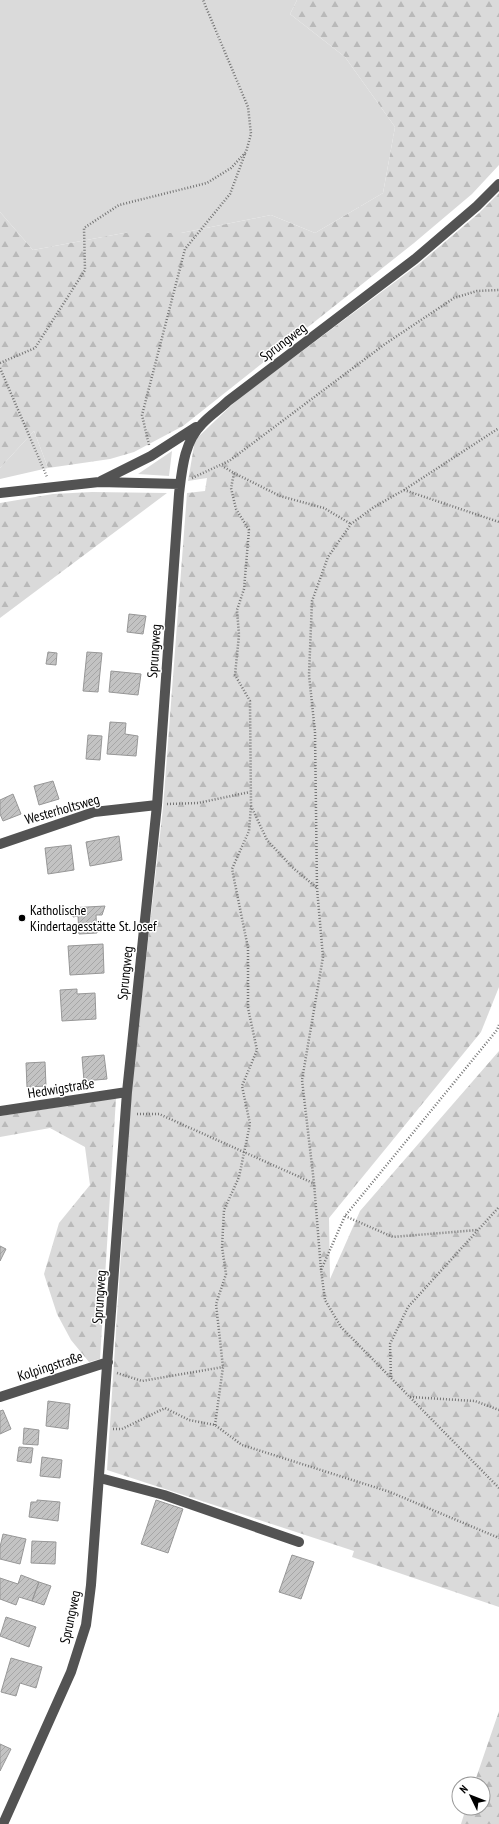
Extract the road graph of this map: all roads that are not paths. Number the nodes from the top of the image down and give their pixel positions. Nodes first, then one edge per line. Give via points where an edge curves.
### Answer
1 (499, 184) edge
2 (202, 424) junction
3 (181, 481) junction
4 (99, 482) junction
5 (0, 493) edge
6 (157, 805) junction
7 (0, 844) edge
8 (127, 1092) junction
9 (0, 1111) edge
10 (108, 1362) junction
11 (0, 1397) edge
12 (100, 1478) junction
13 (299, 1542) dead end
14 (3, 1824) edge

1 - 2 street, Sprungweg via 478,206 415,259 228,401
2 - 3 street, Sprungweg via 191,438 185,454
2 - 4 street via 151,456
3 - 4 street
3 - 6 street, Sprungweg
4 - 5 street
6 - 7 street, Westerholtsweg via 94,812
6 - 8 street, Sprungweg
8 - 9 street, Hedwigstraße
8 - 10 street, Sprungweg
10 - 11 street, Kolpingstraße
10 - 12 street, Sprungweg
12 - 13 street via 164,1495
12 - 14 street, Sprungweg via 86,1625 71,1672

